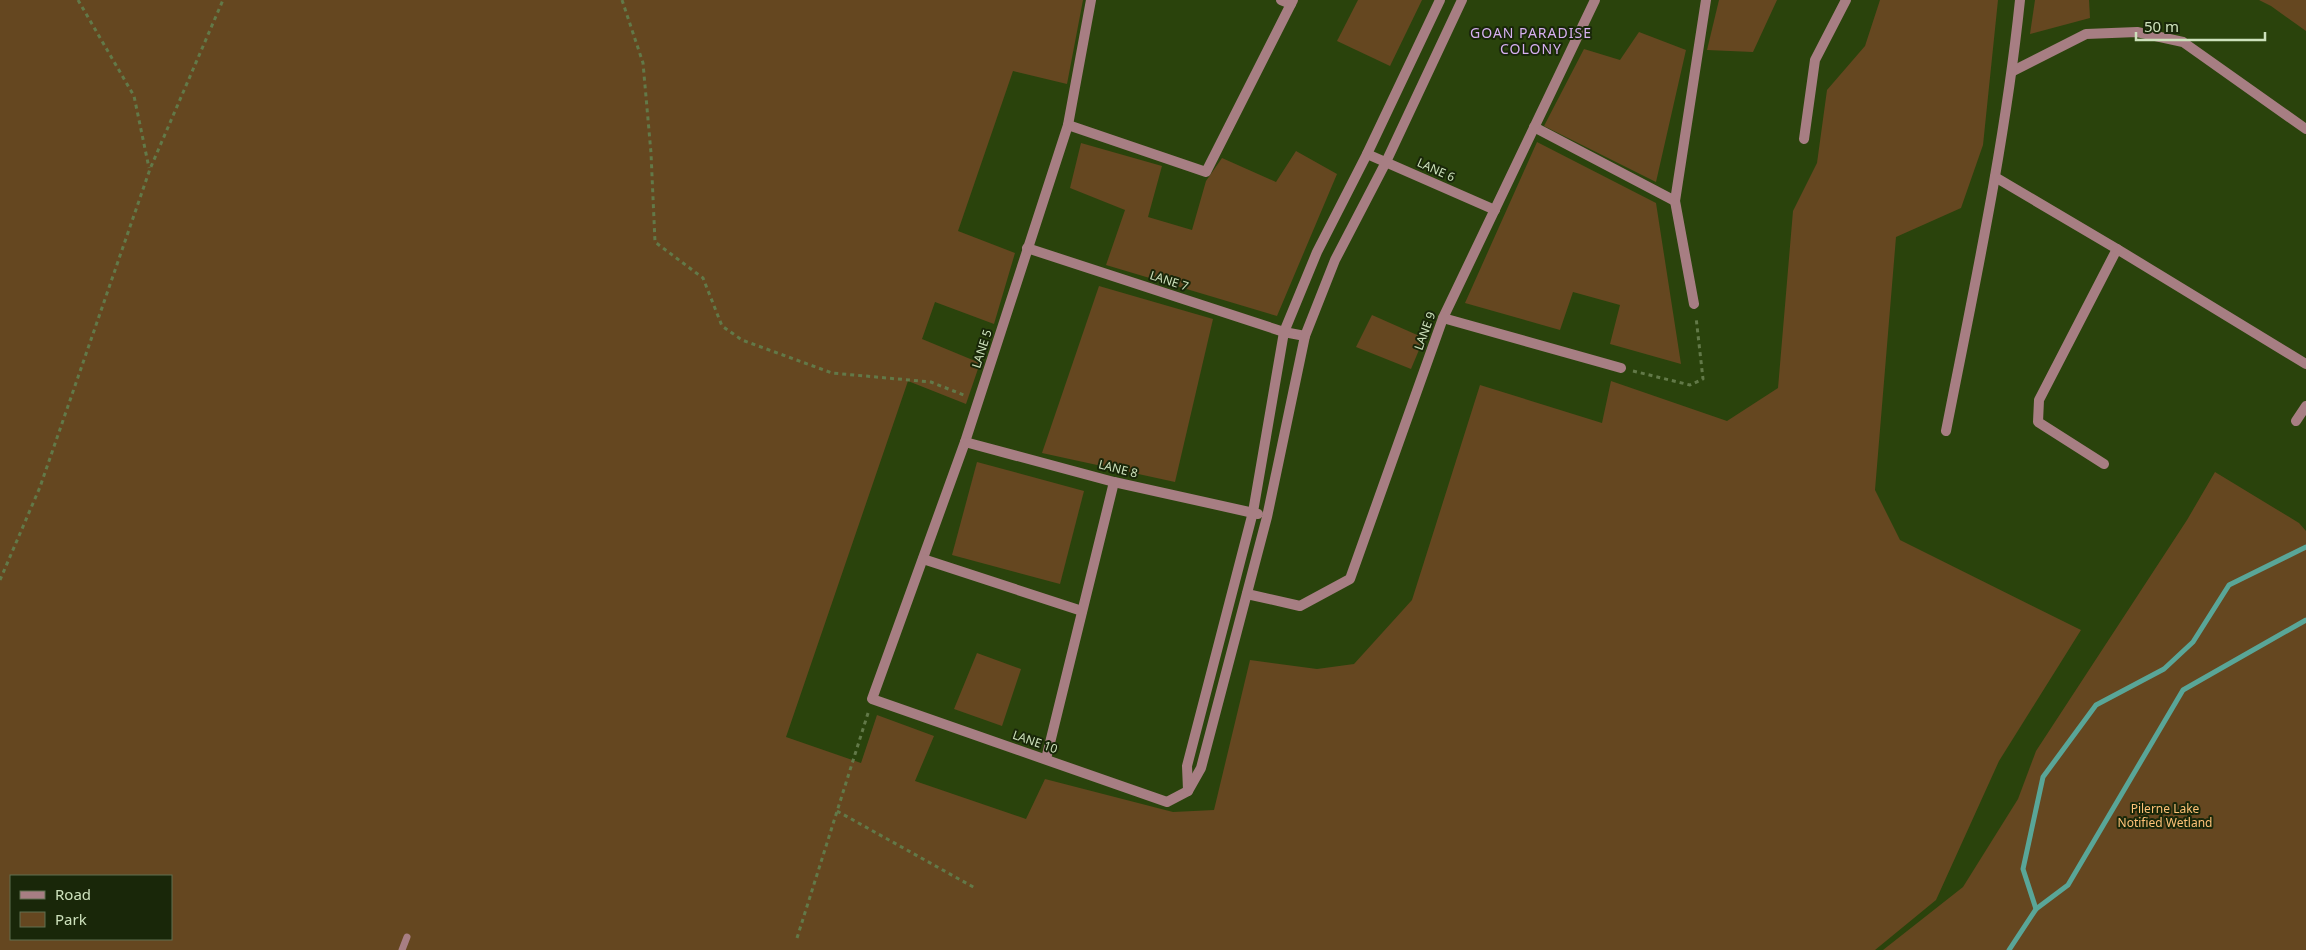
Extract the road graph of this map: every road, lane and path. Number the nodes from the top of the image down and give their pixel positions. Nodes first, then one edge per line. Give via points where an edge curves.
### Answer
1 (78, 0) edge
2 (223, 0) edge
3 (622, 0) edge
4 (1091, 0) edge
5 (1281, 0) edge
6 (1440, 0) edge
7 (1462, 0) edge
8 (1595, 0) edge
9 (1706, 0) edge
10 (1846, 0) edge
11 (2020, 0) edge
12 (1292, 2) edge
13 (2013, 71) junction
14 (1068, 125) junction
15 (1534, 127) junction
16 (2306, 129) edge
17 (1804, 139) dead end
18 (1367, 154) junction
19 (1386, 162) junction
20 (150, 169) junction
21 (1995, 177) junction
22 (1675, 201) junction
23 (1495, 210) junction
24 (1027, 248) junction
25 (2117, 249) junction
26 (1694, 304) joint
27 (1443, 318) junction
28 (1284, 332) junction
29 (1304, 336) junction
30 (2306, 364) edge
31 (1621, 368) joint
32 (978, 401) junction
33 (2306, 406) edge
34 (2296, 421) dead end
35 (1946, 431) dead end
36 (965, 442) junction
37 (2104, 464) dead end
38 (1114, 482) junction
39 (1252, 512) junction
40 (1267, 517) junction
41 (922, 559) junction
42 (0, 580) edge
43 (1247, 594) junction
44 (1082, 611) junction
45 (872, 699) junction
46 (1046, 759) junction
47 (1188, 791) junction
48 (837, 811) junction
49 (975, 888) dead end
50 (407, 937) dead end
51 (797, 938) dead end
52 (402, 950) edge

1 - 20 path via 134,96
2 - 20 path
3 - 32 path via 643,63 655,242 703,278 722,326 742,340 832,373 931,382
4 - 14 street, LANE 5
5 - 12 street
6 - 18 street
7 - 19 street
8 - 15 street, LANE 9
9 - 22 street
10 - 17 street via 1815,60
11 - 13 street
12 - 14 street via 1206,172
13 - 16 street via 2086,34 2137,32 2183,42
13 - 21 street
14 - 24 street, LANE 5
15 - 22 street
15 - 23 street, LANE 9
18 - 19 street, LANE 6
18 - 28 street via 1317,252
19 - 23 street, LANE 6
19 - 29 street via 1335,260
20 - 42 path via 40,487
21 - 25 street
21 - 35 street
22 - 26 street
23 - 27 street, LANE 9
24 - 28 street, LANE 7
24 - 32 street, LANE 5
25 - 30 street
25 - 37 street via 2039,400 2038,422
26 - 31 path via 1703,379 1690,385
27 - 31 street
27 - 43 street, LANE 9 via 1350,579 1300,606
28 - 29 street, LANE 7
28 - 39 street
29 - 40 street
32 - 36 street, LANE 5
33 - 34 street
36 - 38 street, LANE 8
36 - 41 street, LANE 5
38 - 39 street, LANE 8
38 - 44 street
39 - 40 street, LANE 8
39 - 47 street via 1187,766
40 - 43 street
41 - 44 street
41 - 45 street, LANE 5
43 - 47 street via 1201,768
44 - 46 street
45 - 46 street, LANE 10
45 - 48 path
46 - 47 street, LANE 10 via 1167,802
48 - 49 path
48 - 51 path
50 - 52 lane

